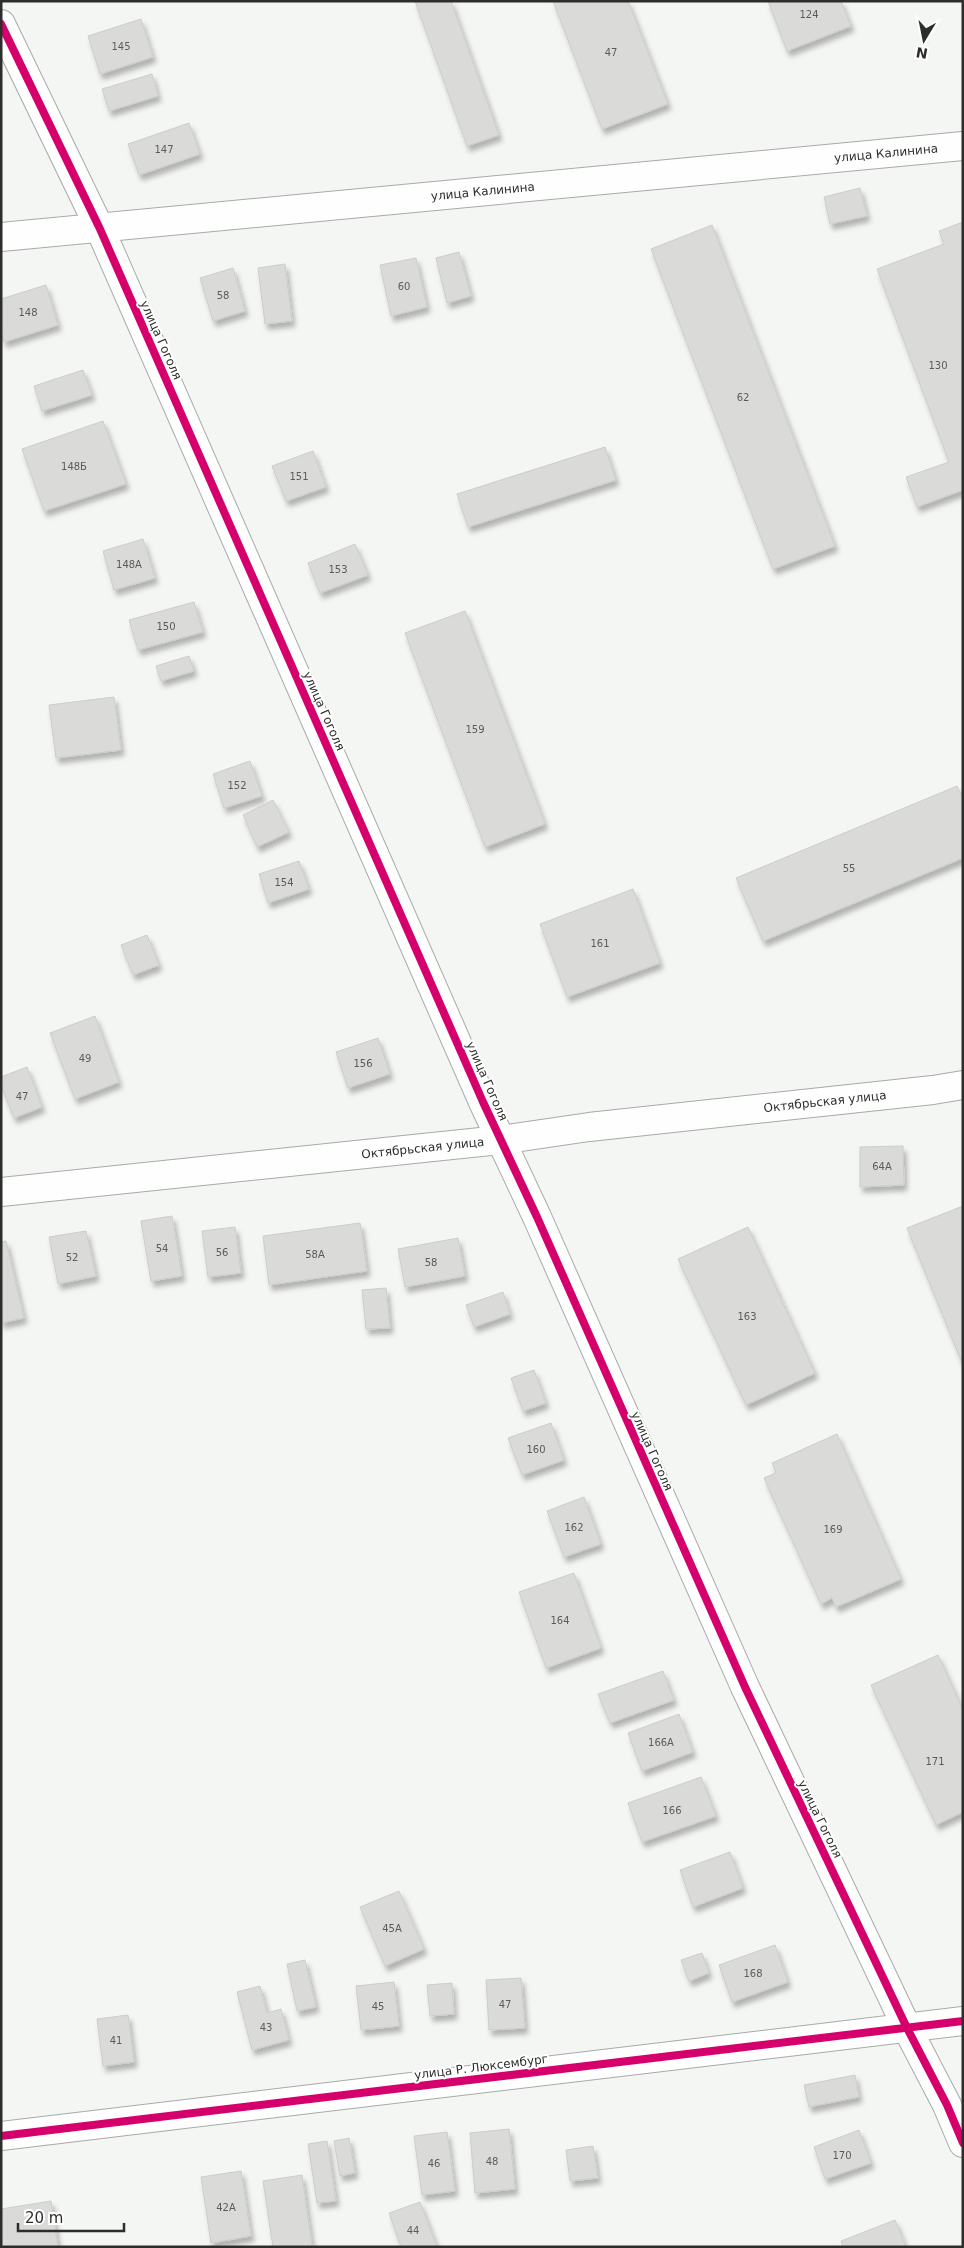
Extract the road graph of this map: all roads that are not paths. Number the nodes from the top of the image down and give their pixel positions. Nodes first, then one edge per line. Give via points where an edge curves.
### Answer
1 (1, 24) edge
2 (963, 146) edge
3 (100, 229) junction
4 (1, 237) edge
5 (963, 1085) edge
6 (500, 1140) junction
7 (1, 1192) edge
8 (963, 2021) edge
9 (907, 2028) junction
10 (1, 2136) edge
11 (963, 2143) edge

1 - 3 street, улица Гоголя
2 - 3 street, улица Калинина
3 - 4 street, улица Калинина
3 - 6 street, улица Гоголя
5 - 6 street, Октябрьская улица
6 - 7 street, Октябрьская улица
6 - 9 street, улица Гоголя via 745,1687
8 - 9 street, улица Р. Люксембург
9 - 10 street, улица Р. Люксембург
9 - 11 street, улица Гоголя

